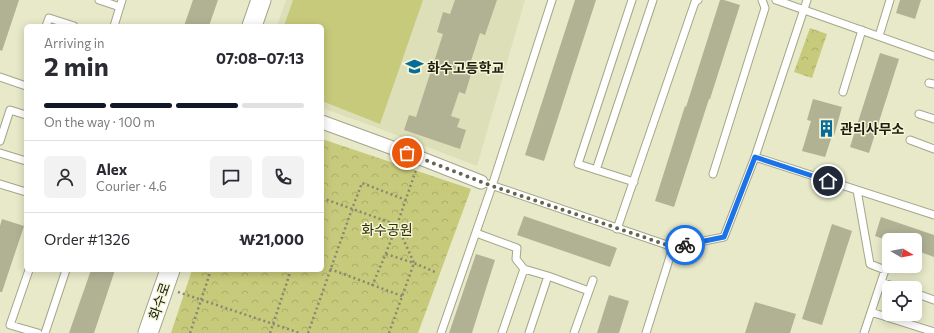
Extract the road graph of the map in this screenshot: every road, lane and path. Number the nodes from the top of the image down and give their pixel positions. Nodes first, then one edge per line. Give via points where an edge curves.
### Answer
1 (99, 0) edge
2 (261, 0) edge
3 (552, 0) edge
4 (632, 0) edge
5 (653, 0) edge
6 (688, 0) edge
7 (762, 0) edge
8 (776, 0) edge
9 (807, 0) edge
10 (890, 0) edge
11 (696, 1) edge
12 (121, 3) edge
13 (804, 10) junction
14 (47, 24) edge
15 (68, 24) edge
16 (115, 24) edge
17 (253, 24) edge
18 (862, 30) junction
19 (879, 36) junction
20 (934, 56) edge
21 (0, 77) edge
22 (24, 85) edge
23 (843, 92) dead end
24 (24, 114) edge
25 (919, 114) dead end
26 (934, 119) edge
27 (324, 123) edge
28 (0, 140) edge
29 (910, 140) dead end
30 (934, 149) edge
31 (0, 153) edge
32 (755, 157) junction
33 (420, 158) junction
34 (24, 160) edge
35 (596, 170) junction
36 (714, 174) dead end
37 (634, 182) junction
38 (0, 184) edge
39 (486, 184) junction
40 (858, 190) junction
41 (24, 191) edge
42 (324, 199) edge
43 (406, 200) junction
44 (352, 209) junction
45 (934, 215) edge
46 (397, 224) junction
47 (617, 228) junction
48 (476, 233) junction
49 (673, 247) junction
50 (386, 254) junction
51 (414, 263) junction
52 (330, 269) junction
53 (524, 269) junction
54 (28, 272) edge
55 (65, 272) edge
56 (169, 272) edge
57 (210, 272) edge
58 (290, 272) edge
59 (435, 272) dead end
60 (548, 276) junction
61 (593, 280) dead end
62 (881, 282) joint
63 (372, 286) junction
64 (589, 291) junction
65 (178, 292) dead end
66 (402, 296) junction
67 (922, 296) edge
68 (201, 300) junction
69 (934, 300) edge
70 (871, 312) junction
71 (273, 324) junction
72 (934, 332) edge
73 (38, 333) edge
74 (45, 333) edge
75 (148, 333) edge
76 (190, 333) edge
77 (270, 333) edge
78 (300, 333) edge
79 (308, 333) edge
80 (389, 333) edge
81 (441, 333) edge
82 (502, 333) edge
83 (529, 333) edge
84 (574, 333) edge
85 (646, 333) edge
86 (864, 333) edge

1 - 12 lane
2 - 17 street
3 - 39 lane
4 - 35 lane via 578,164
5 - 35 lane
6 - 11 lane
7 - 36 lane via 765,8
8 - 13 lane
9 - 13 lane
10 - 19 lane
11 - 37 lane
12 - 16 lane
13 - 18 lane
13 - 32 lane
14 - 15 lane via 49,18
18 - 19 lane
18 - 23 lane
19 - 20 lane
21 - 22 lane
24 - 28 lane via 10,110
25 - 26 lane
27 - 33 street
29 - 30 lane
31 - 34 lane
32 - 40 lane
32 - 49 lane via 724,237
33 - 39 street
33 - 43 path
35 - 37 lane
37 - 47 lane
38 - 41 lane
39 - 47 lane
39 - 48 lane
40 - 45 lane
40 - 62 lane via 870,264 885,270
42 - 44 path
43 - 44 path via 362,183
43 - 46 path
44 - 46 path
44 - 52 path
46 - 50 path
46 - 51 path
47 - 49 lane
48 - 53 lane via 517,248 516,259
48 - 81 lane
49 - 85 lane
50 - 51 path
50 - 63 path
51 - 59 path
51 - 66 path
52 - 63 path
52 - 79 path
53 - 60 lane
53 - 82 lane
54 - 73 lane via 10,325
55 - 74 lane
56 - 75 street, 화수로
57 - 68 path
58 - 71 path
60 - 64 lane
60 - 83 lane
61 - 64 lane
62 - 70 lane
63 - 66 path
64 - 84 lane
65 - 68 path
66 - 80 path
67 - 69 lane
68 - 71 path
68 - 76 path
70 - 72 lane
70 - 86 lane
71 - 77 path
71 - 78 path

